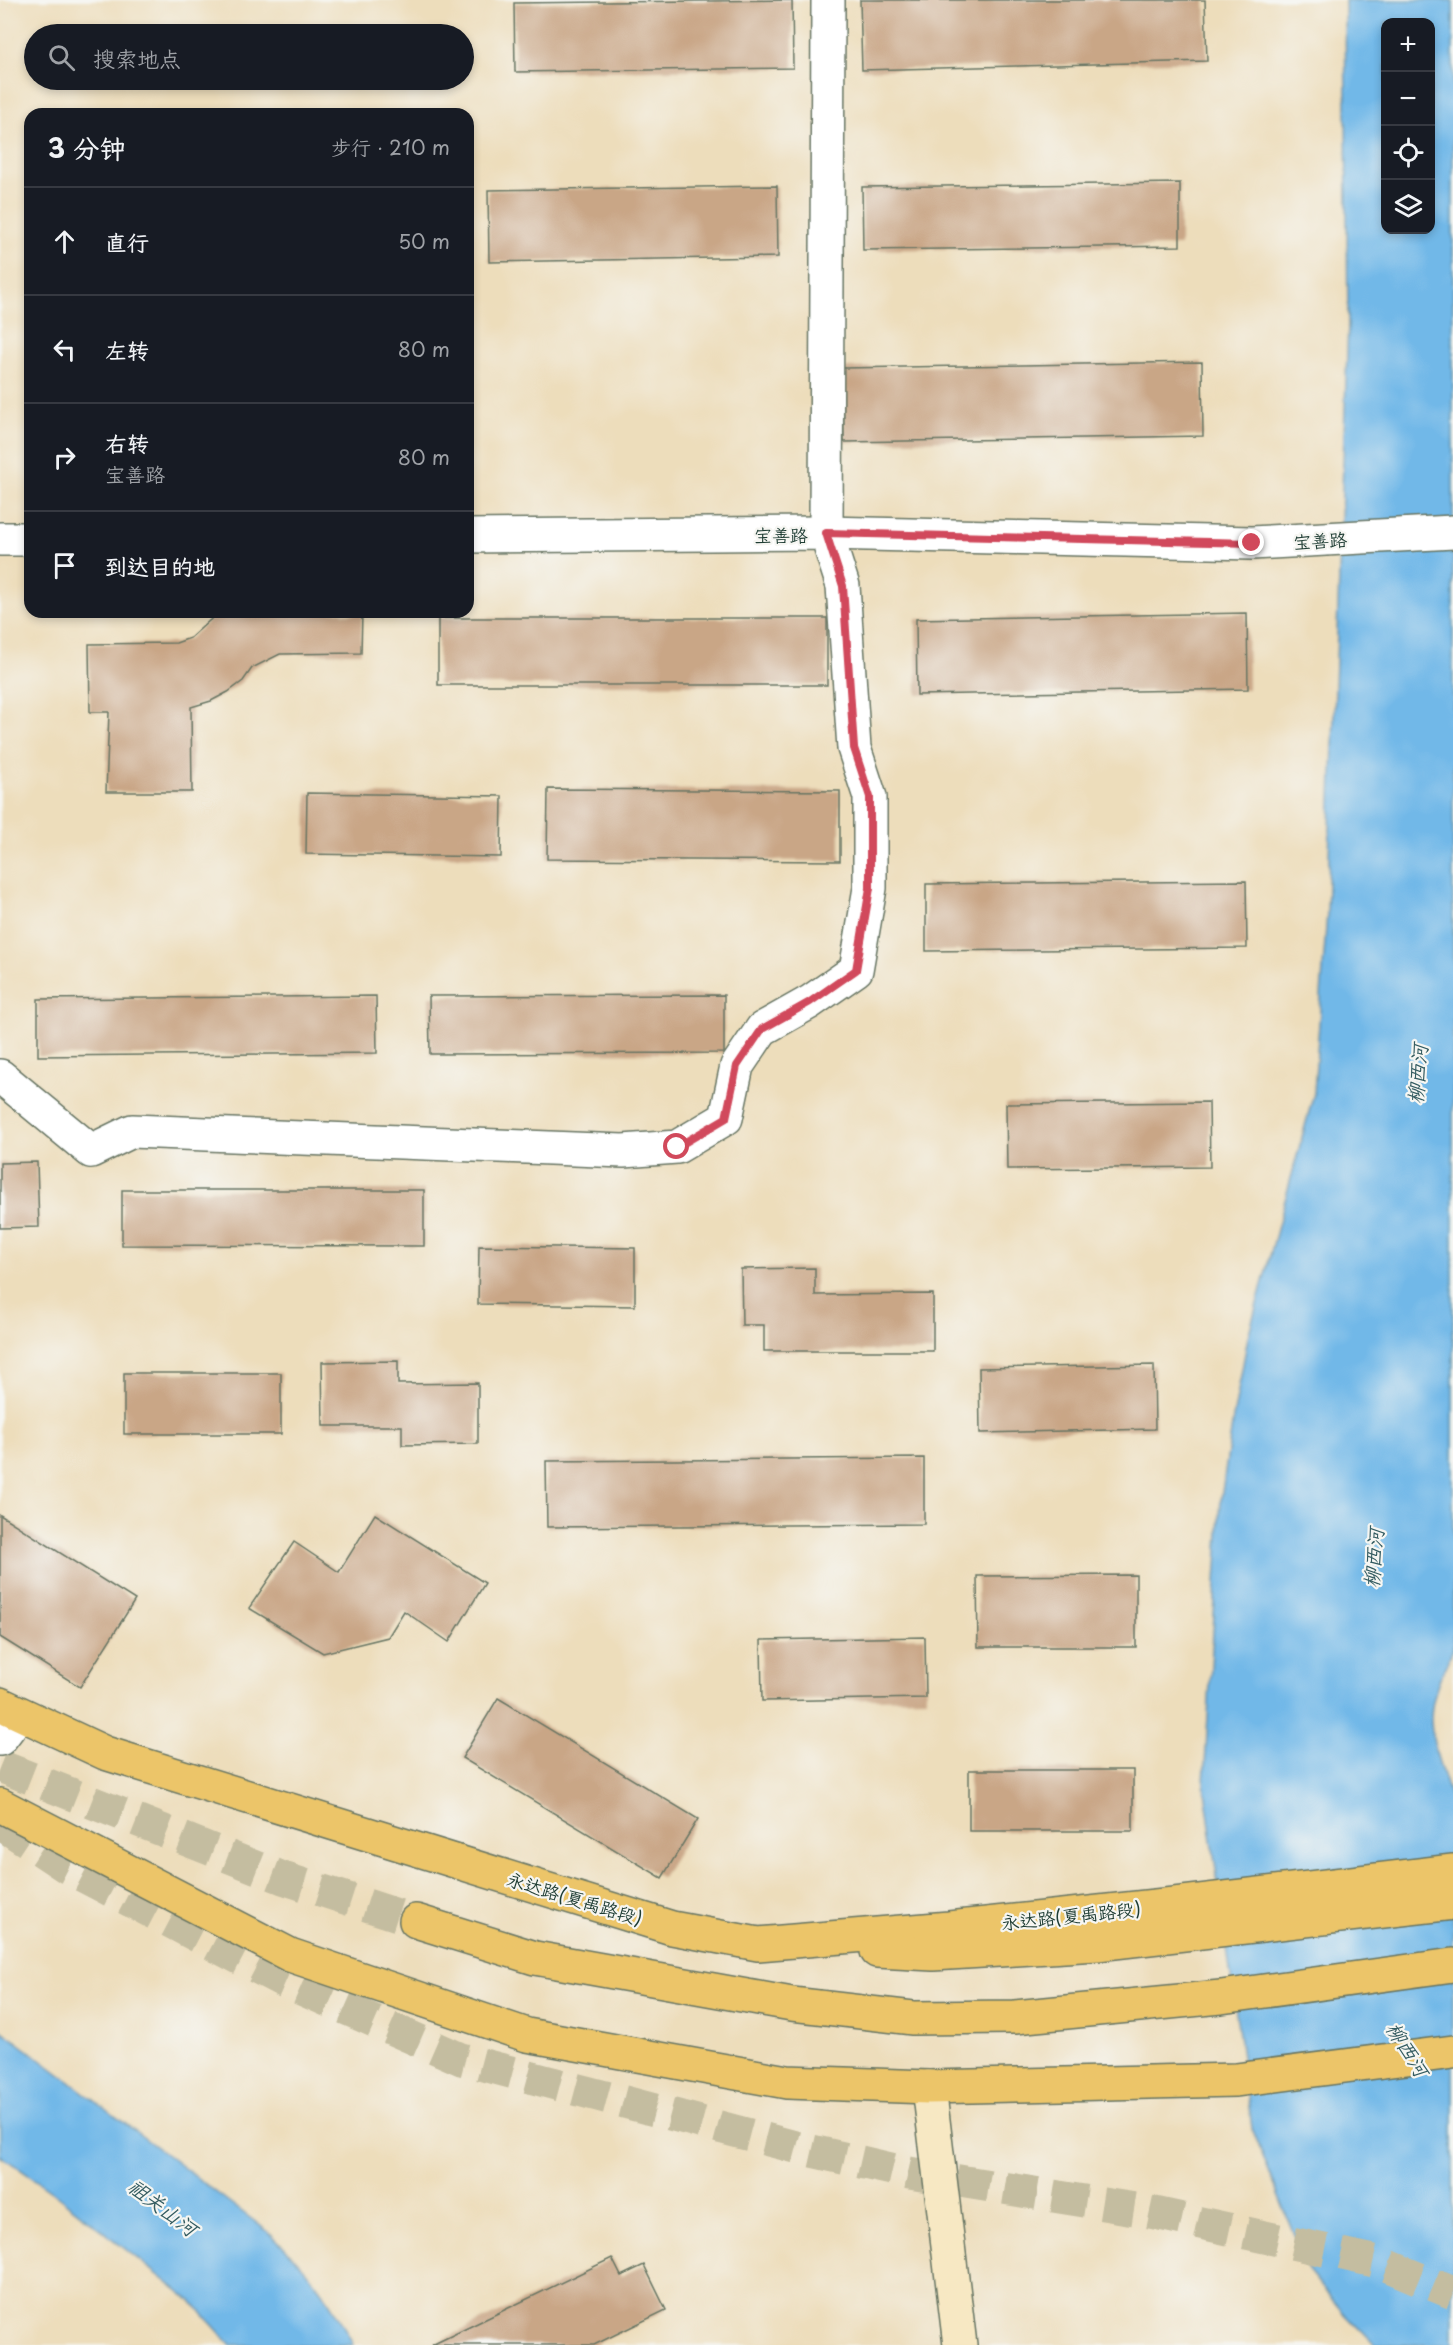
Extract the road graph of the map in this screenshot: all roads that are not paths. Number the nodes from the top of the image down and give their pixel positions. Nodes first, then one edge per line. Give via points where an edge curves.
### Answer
1 (828, 0) edge
2 (1453, 532) edge
3 (826, 533) junction
4 (474, 536) edge
5 (0, 539) edge
6 (24, 539) edge
7 (0, 1076) edge
8 (6, 1719) edge
9 (0, 1805) edge
10 (1453, 1871) edge
11 (1453, 1903) edge
12 (416, 1921) tunnel mouth
13 (758, 1944) junction
14 (1453, 1965) edge
15 (1453, 2052) edge
16 (929, 2087) junction
17 (960, 2345) edge

1 - 3 street
2 - 3 street, 宝善路 via 1252,543
3 - 4 street, 宝善路
3 - 7 street via 843,586 854,748 870,797 870,888 856,970 762,1029 737,1066 726,1118 677,1147 623,1150 132,1131 91,1150
5 - 6 street
8 - 13 main road, 永达路(夏禹路段) via 672,1928
9 - 16 main road via 290,1955 527,2036 787,2082
10 - 13 main road, 永达路(夏禹路段) via 949,1928
11 - 13 main road via 1097,1944 933,1954
12 - 14 main road via 535,1958 792,2004 913,2018 1015,2017 1221,1997
15 - 16 main road via 1236,2080
16 - 17 main road

